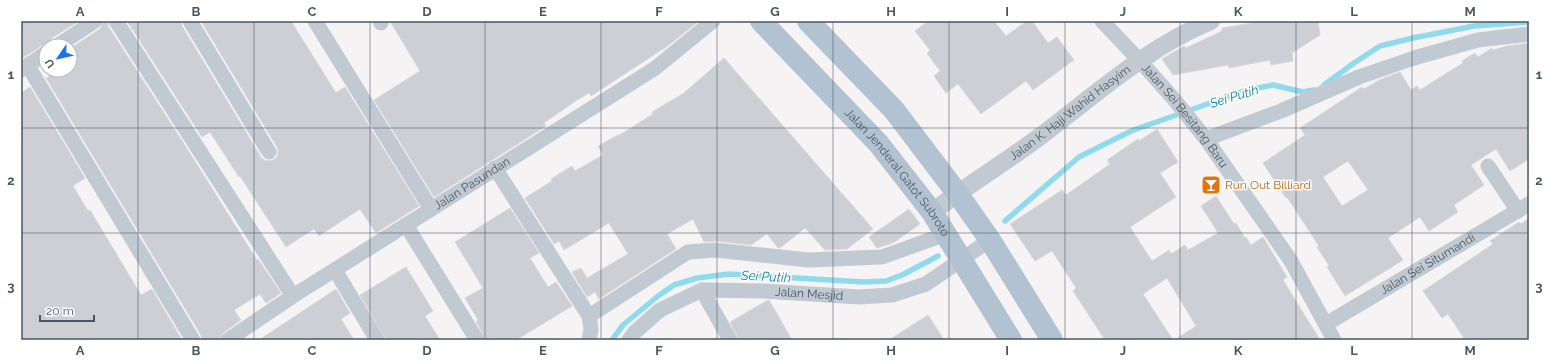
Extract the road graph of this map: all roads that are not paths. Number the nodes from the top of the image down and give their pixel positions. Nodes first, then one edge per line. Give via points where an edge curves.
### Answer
1 (95, 21) edge
2 (116, 21) edge
3 (190, 21) edge
4 (315, 21) edge
5 (713, 21) edge
6 (761, 21) edge
7 (808, 21) edge
8 (1102, 21) edge
9 (1211, 21) edge
10 (1529, 34) edge
11 (69, 38) edge
12 (38, 58) edge
13 (1140, 61) junction
14 (24, 68) edge
15 (1206, 139) junction
16 (269, 152) dead end
17 (1488, 166) dead end
18 (495, 168) junction
19 (957, 193) junction
20 (1524, 207) edge
21 (431, 209) junction
22 (932, 212) junction
23 (406, 224) junction
24 (946, 234) junction
25 (990, 240) junction
26 (963, 260) junction
27 (335, 270) junction
28 (702, 290) junction
29 (293, 296) junction
30 (589, 316) junction
31 (1326, 324) junction
32 (248, 335) edge
33 (193, 340) edge
34 (228, 340) edge
35 (377, 340) edge
36 (477, 340) edge
37 (589, 340) edge
38 (629, 340) edge
39 (730, 340) edge
40 (1011, 340) edge
41 (1052, 340) edge
42 (1334, 340) edge

1 - 11 street
2 - 29 street
3 - 16 street
4 - 21 street
5 - 18 street, Jalan Pasundan via 654,69
6 - 22 main road, Jalan Jenderal Gatot Subroto via 878,144
7 - 19 main road via 894,110
8 - 13 street, Jalan Sei Besitang Baru
9 - 13 street, Jalan K. Haji Wahid Hasyim
10 - 15 street via 1478,40 1414,58 1359,77 1281,111
12 - 14 street
13 - 15 street, Jalan Sei Besitang Baru
13 - 19 street, Jalan K. Haji Wahid Hasyim via 1012,158
14 - 33 street
15 - 31 street, Jalan Sei Besitang Baru via 1291,261
17 - 20 street
18 - 21 street, Jalan Pasundan
18 - 30 street
19 - 22 street, Jalan K. Haji Wahid Hasyim
19 - 25 main road
20 - 31 street, Jalan Sei Situmandi
21 - 23 street, Jalan Pasundan
22 - 24 main road, Jalan Jenderal Gatot Subroto
23 - 27 street, Jalan Pasundan
23 - 36 street
24 - 26 main road, Jalan Jenderal Gatot Subroto
24 - 30 street via 882,258 808,260 715,250 688,252
25 - 26 street, Jalan Mesjid
25 - 41 main road
26 - 28 street, Jalan Mesjid via 926,284 892,295 859,297
26 - 40 main road, Jalan Jenderal Gatot Subroto
27 - 29 street, Jalan Pasundan
27 - 35 street
28 - 38 street, Jalan Mesjid via 660,310
28 - 39 street
29 - 32 street, Jalan Pasundan
30 - 37 street
31 - 42 street, Jalan Sei Besitang Baru
32 - 34 street, Jalan Pasundan

